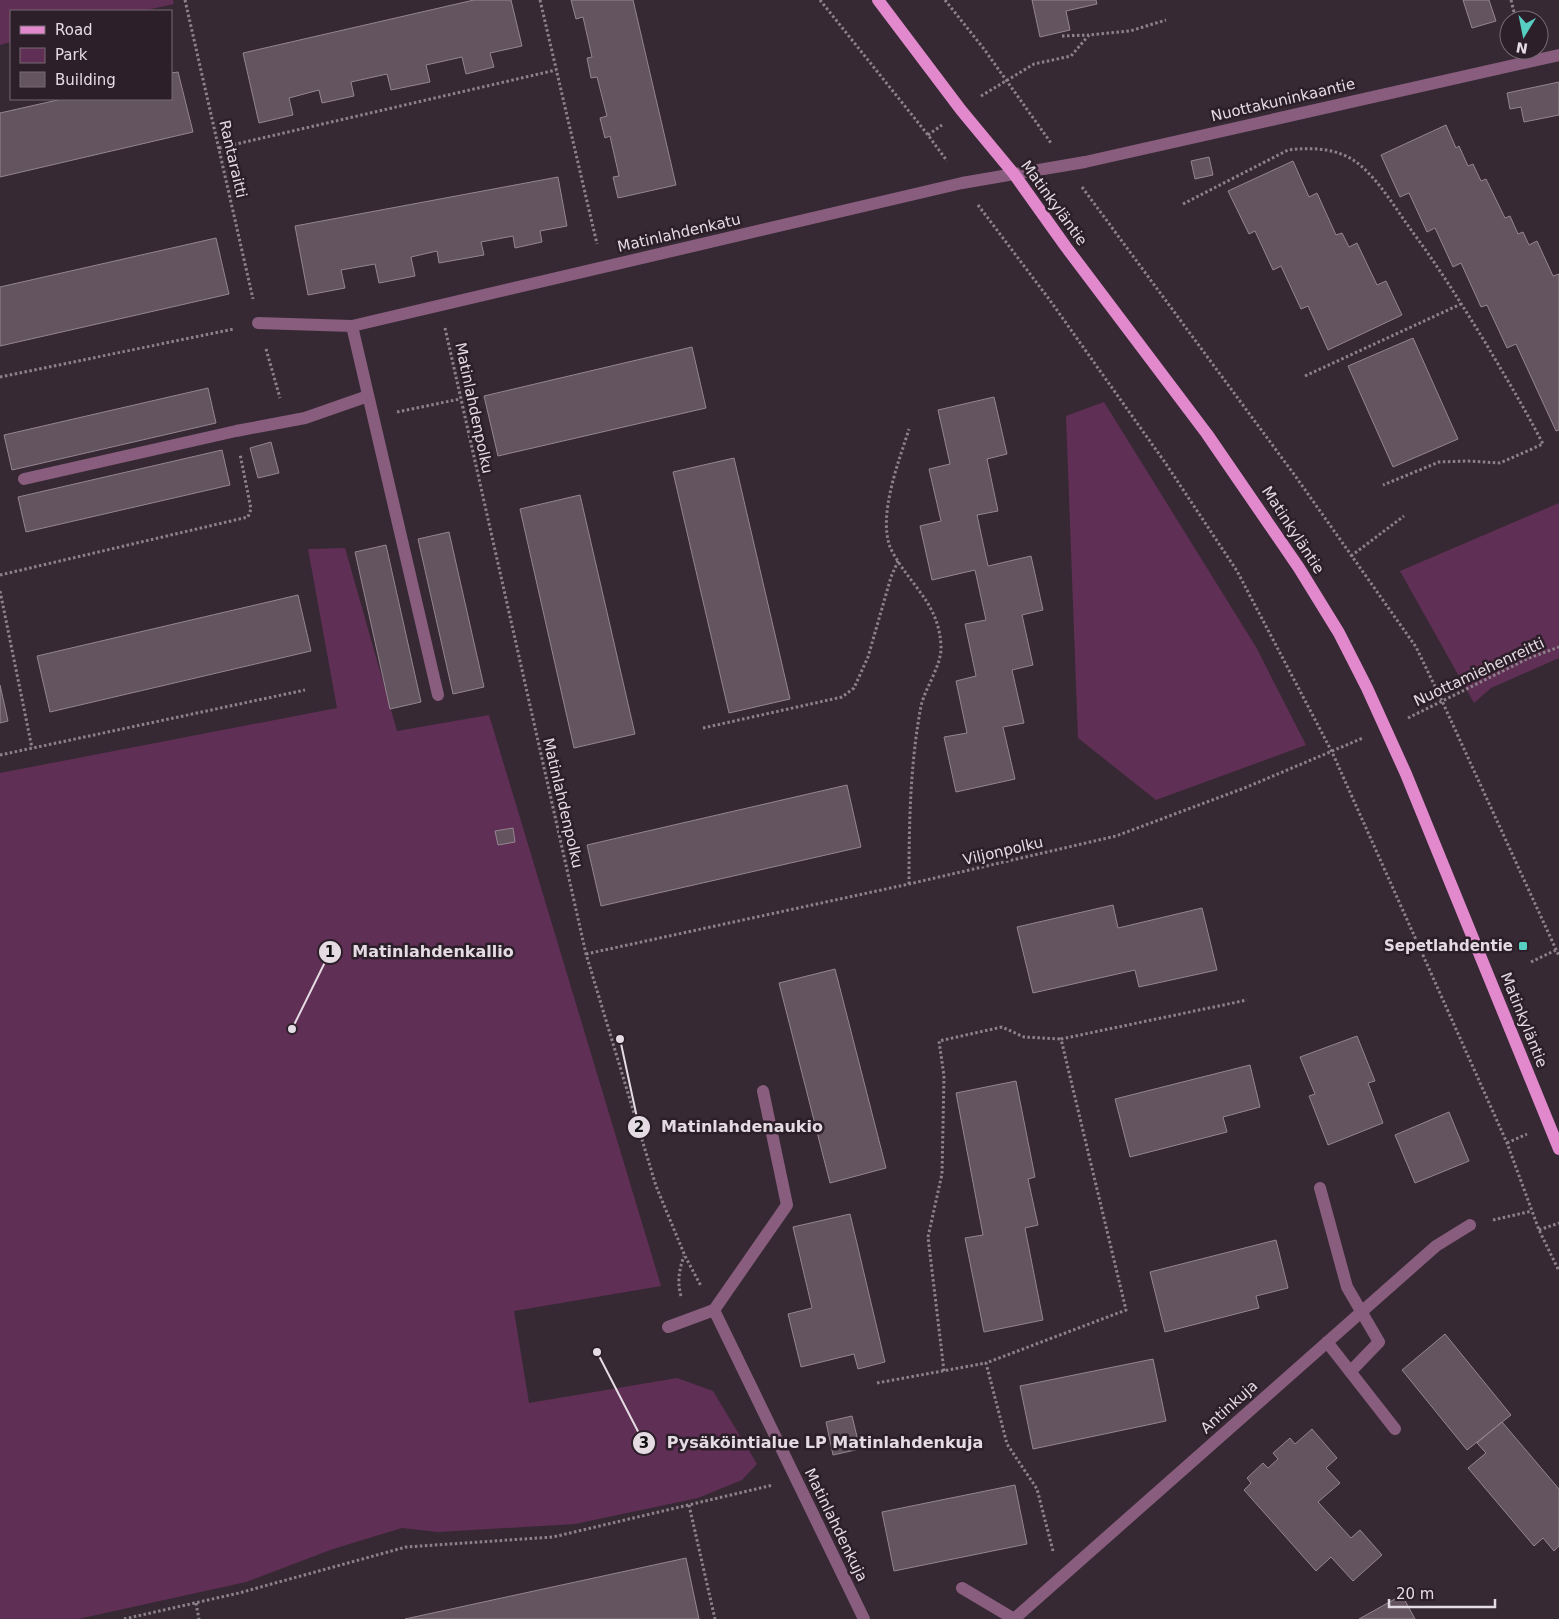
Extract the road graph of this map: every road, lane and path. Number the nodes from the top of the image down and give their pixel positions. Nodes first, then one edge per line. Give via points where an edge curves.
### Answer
1 (186, 0) edge
2 (540, 0) edge
3 (820, 0) edge
4 (878, 0) edge
5 (944, 0) edge
6 (1166, 20) dead end
7 (1089, 35) junction
8 (1062, 36) dead end
9 (1559, 55) edge
10 (556, 70) junction
11 (1006, 80) junction
12 (219, 148) junction
13 (1066, 166) junction
14 (1014, 174) junction
15 (962, 183) junction
16 (1183, 204) dead end
17 (599, 249) dead end
18 (1461, 304) junction
19 (440, 306) junction
20 (258, 324) junction
21 (352, 326) junction
22 (1305, 376) dead end
23 (0, 377) edge
24 (368, 396) junction
25 (909, 429) dead end
26 (236, 432) junction
27 (24, 479) dead end
28 (1383, 485) dead end
29 (1404, 516) dead end
30 (1351, 556) junction
31 (898, 561) junction
32 (0, 575) edge
33 (0, 590) edge
34 (1559, 647) edge
35 (305, 690) dead end
36 (438, 695) dead end
37 (1442, 701) junction
38 (1401, 721) dead end
39 (703, 728) dead end
40 (1366, 736) dead end
41 (32, 748) junction
42 (1332, 752) junction
43 (0, 755) edge
44 (909, 884) junction
45 (1556, 950) junction
46 (586, 954) junction
47 (1559, 956) edge
48 (1531, 962) dead end
49 (1247, 1000) dead end
50 (1061, 1039) junction
51 (763, 1091) dead end
52 (1559, 1149) edge
53 (1320, 1188) dead end
54 (1532, 1211) junction
55 (1559, 1223) edge
56 (1470, 1225) joint
57 (1539, 1230) junction
58 (1559, 1271) edge
59 (714, 1310) junction
60 (1361, 1312) junction
61 (668, 1327) dead end
62 (1327, 1342) junction
63 (986, 1363) junction
64 (944, 1371) junction
65 (1350, 1372) junction
66 (878, 1382) dead end
67 (1395, 1429) dead end
68 (796, 1480) junction
69 (689, 1505) junction
70 (1060, 1579) junction
71 (962, 1588) dead end
72 (196, 1603) junction
73 (124, 1619) edge
74 (199, 1619) edge
75 (715, 1619) edge
76 (864, 1619) edge
77 (1014, 1619) edge

1 - 12 path, Rantaraitti
2 - 10 path
3 - 15 path via 928,135
4 - 14 main road, Matinkyläntie
5 - 11 path
6 - 7 path via 1130,31
7 - 8 path
7 - 11 path via 1071,56 1034,64
9 - 13 street, Nuottakuninkaantie
10 - 12 path
10 - 17 path
11 - 13 path
12 - 20 path, Rantaraitti
13 - 14 street, Nuottakuninkaantie
13 - 30 path
14 - 15 street, Matinlahdenkatu
14 - 52 main road, Matinkyläntie via 1207,434 1339,632 1406,774
15 - 19 street, Matinlahdenkatu
15 - 42 path via 1049,299 1232,563
16 - 18 path via 1288,150 1307,148 1344,155 1360,165 1394,205
18 - 22 path
18 - 28 path via 1544,444 1500,463 1439,462
19 - 21 street, Matinlahdenkatu
19 - 46 path, Matinlahdenpolku
20 - 21 street, Matinlahdenkatu
20 - 23 path
21 - 24 street
24 - 26 street via 305,418
24 - 36 street
25 - 31 path via 895,471 886,530 890,548
26 - 27 street
26 - 32 path via 251,509 248,517
29 - 30 path
30 - 37 path via 1416,647
31 - 39 path via 868,657 854,688 842,697
31 - 44 path via 936,617 941,647 922,704 916,739 910,786
33 - 41 path
34 - 37 path, Nuottamiehenreitti via 1529,658
35 - 41 path
37 - 38 path, Nuottamiehenreitti
37 - 45 path
40 - 42 path, Viljonpolku
41 - 43 path
42 - 44 path, Viljonpolku via 1116,836
42 - 54 path via 1507,1142
44 - 46 path, Viljonpolku
45 - 47 path
45 - 48 path
46 - 59 path, Matinlahdenpolku via 656,1186 685,1256
49 - 50 path
50 - 63 path via 1126,1310
50 - 64 path via 1024,1038 1002,1027 940,1041 944,1076 942,1174 928,1237
51 - 59 street via 787,1205
53 - 60 street via 1347,1287
54 - 56 path
54 - 57 path
55 - 57 path
56 - 60 street, Antinkuja via 1436,1246
57 - 58 path
59 - 61 street
59 - 68 street, Matinlahdenkuja
60 - 62 street, Antinkuja
60 - 65 street via 1378,1342
62 - 65 street
62 - 70 street, Antinkuja
63 - 64 path
63 - 70 path via 1007,1444 1037,1489
64 - 66 path
65 - 67 street
68 - 69 path
68 - 76 street, Matinlahdenkuja
69 - 72 path via 553,1537 406,1547
69 - 75 path
70 - 77 street, Antinkuja
71 - 77 street
72 - 73 path
72 - 74 path

